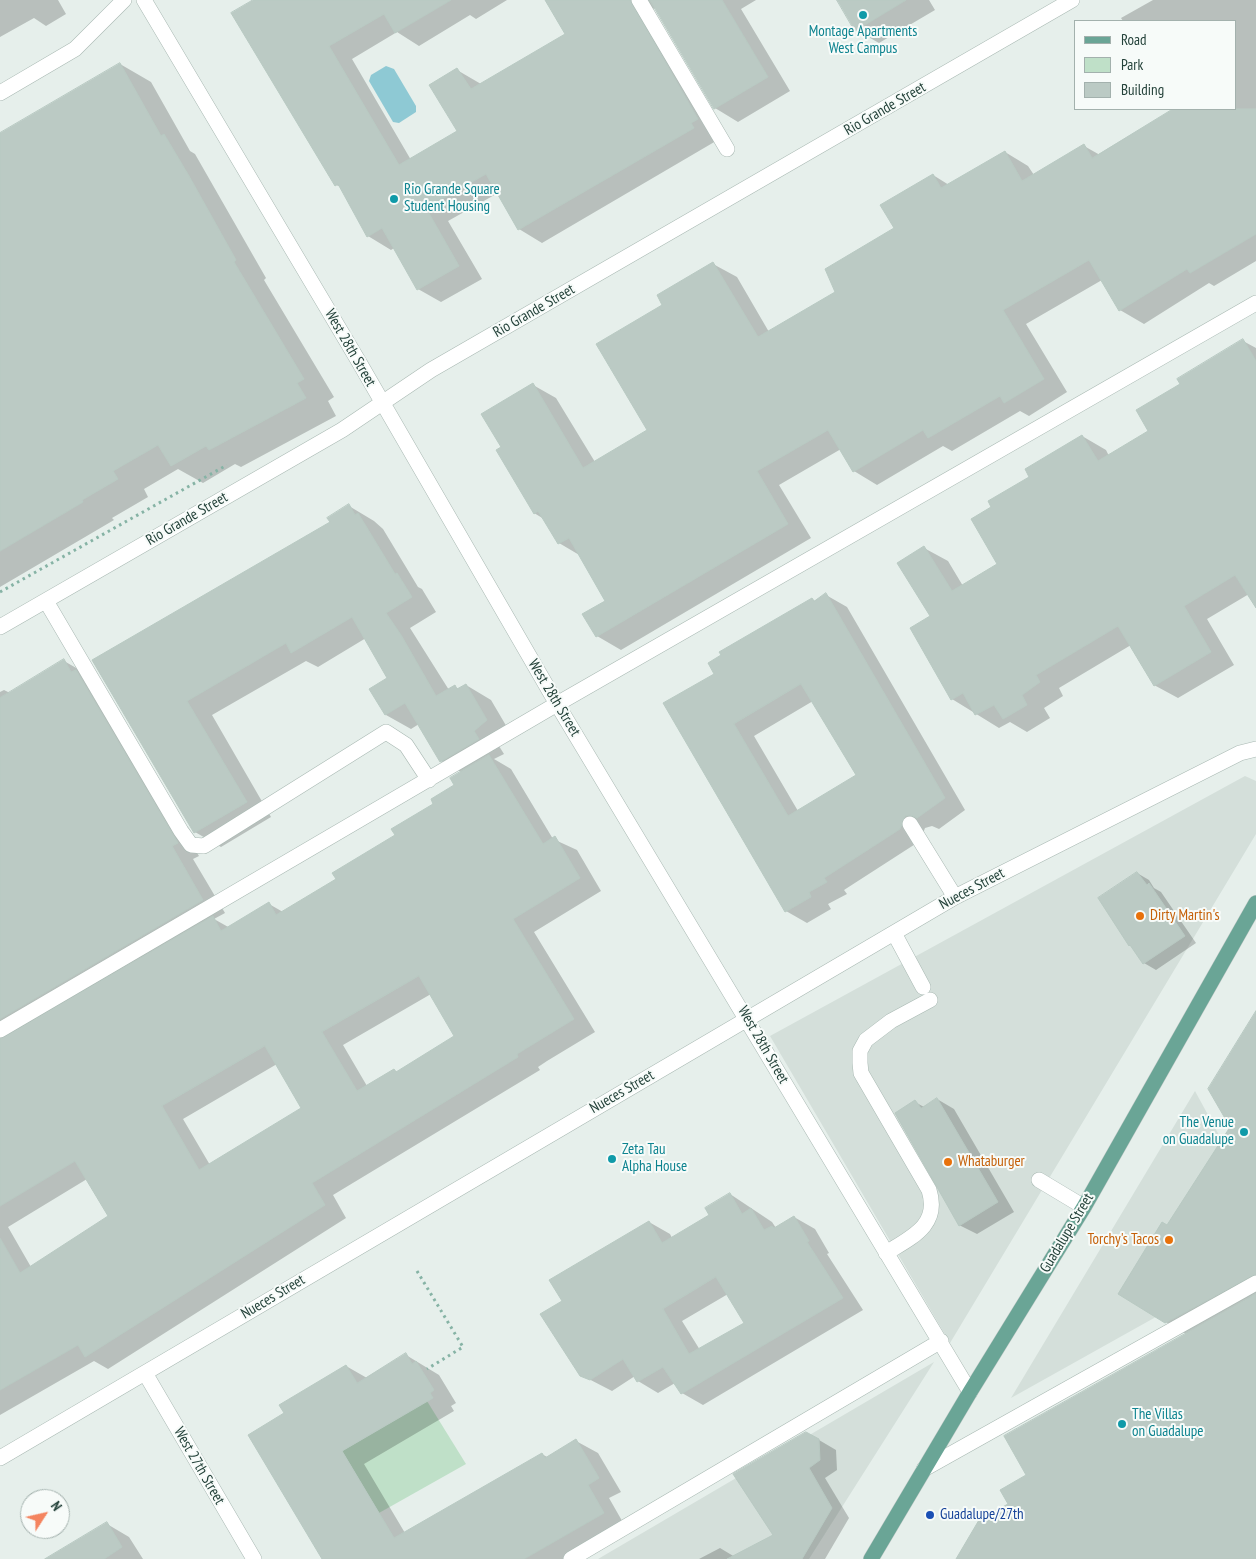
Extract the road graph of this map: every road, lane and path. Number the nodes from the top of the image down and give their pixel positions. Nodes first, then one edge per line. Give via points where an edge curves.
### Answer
1 (124, 0) edge
2 (144, 0) edge
3 (639, 0) edge
4 (1072, 0) edge
5 (0, 93) edge
6 (727, 149) dead end
7 (1256, 303) edge
8 (382, 403) junction
9 (46, 601) junction
10 (0, 627) edge
11 (557, 704) junction
12 (1256, 749) edge
13 (429, 780) junction
14 (910, 824) dead end
15 (955, 897) junction
16 (1256, 904) edge
17 (894, 933) junction
18 (747, 1019) junction
19 (0, 1030) edge
20 (1039, 1180) dead end
21 (1084, 1207) junction
22 (886, 1253) junction
23 (417, 1271) dead end
24 (1256, 1283) edge
25 (941, 1341) junction
26 (427, 1369) dead end
27 (145, 1373) junction
28 (970, 1392) junction
29 (0, 1458) edge
30 (924, 1469) junction
31 (254, 1559) edge
32 (571, 1559) edge
33 (871, 1559) edge

1 - 5 street via 76,49
2 - 8 street, West 28th Street
3 - 6 street
4 - 8 street, Rio Grande Street via 431,370
7 - 11 street
8 - 9 street, Rio Grande Street via 342,430
8 - 11 street, West 28th Street
9 - 10 street, Rio Grande Street
9 - 13 street via 191,845 204,846 386,732 406,745
11 - 13 street
11 - 18 street, West 28th Street
12 - 15 street, Nueces Street via 1240,753
13 - 19 street
14 - 15 street
15 - 17 street, Nueces Street
16 - 21 main road, Guadalupe Street
17 - 18 street, Nueces Street
17 - 22 street via 926,994 866,1040 860,1051 862,1073 930,1190 933,1203 924,1227
18 - 22 street, West 28th Street
18 - 27 street, Nueces Street
20 - 21 street
21 - 28 main road, Guadalupe Street
22 - 25 street, West 28th Street
23 - 26 path via 463,1347
24 - 30 street
25 - 28 street, West 28th Street
25 - 32 street
27 - 29 street, Nueces Street
27 - 31 street, West 27th Street
28 - 30 main road, Guadalupe Street
30 - 33 main road, Guadalupe Street

